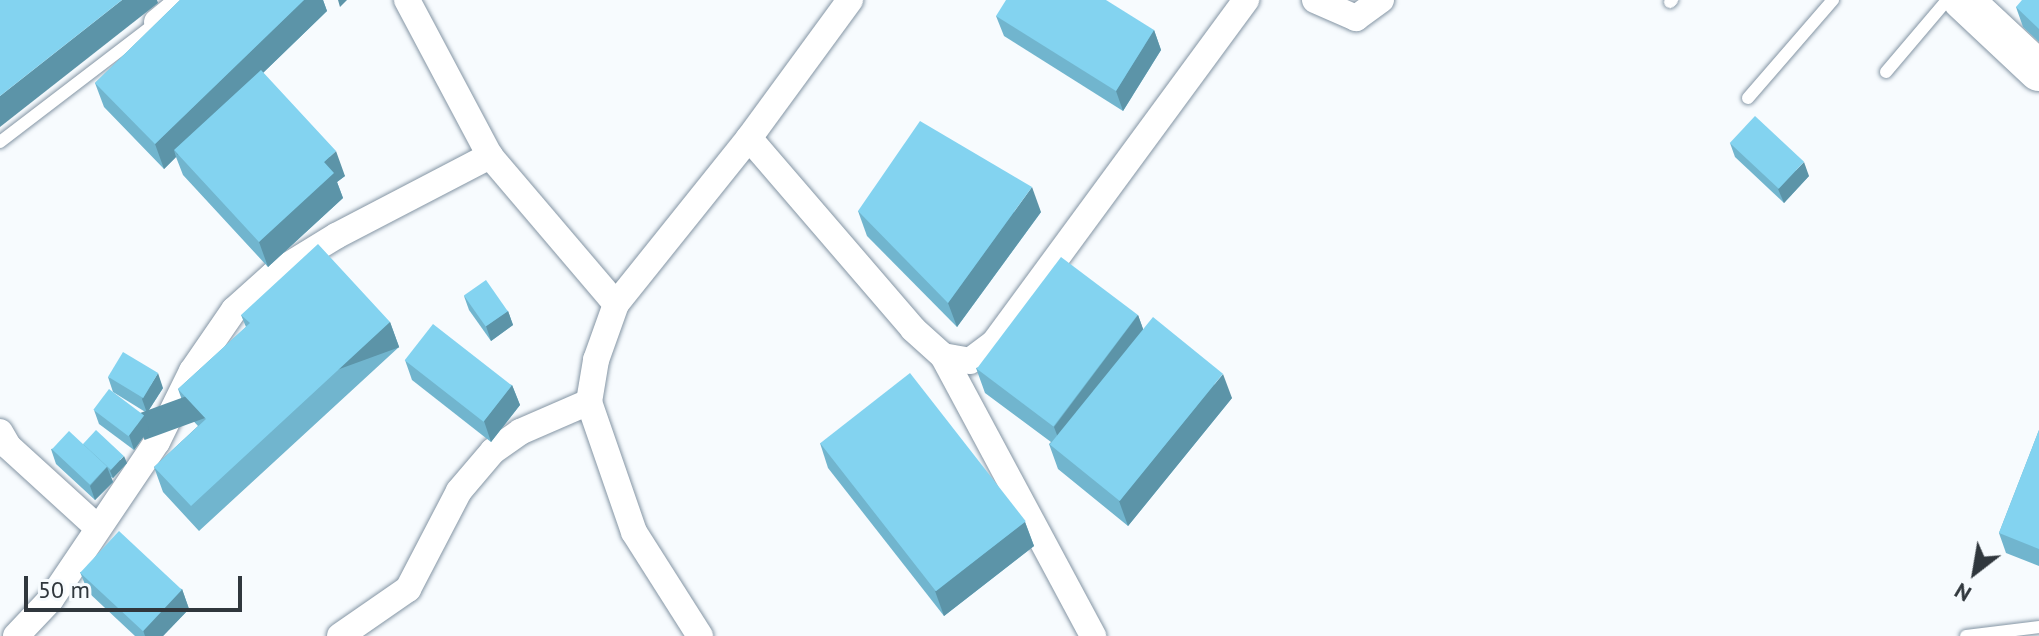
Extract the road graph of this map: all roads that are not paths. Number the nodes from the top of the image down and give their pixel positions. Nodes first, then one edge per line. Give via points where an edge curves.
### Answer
1 (184, 0) edge
2 (407, 0) edge
3 (850, 0) edge
4 (1246, 0) edge
5 (1315, 0) edge
6 (1381, 0) edge
7 (1833, 0) edge
8 (1947, 0) edge
9 (1963, 0) edge
10 (157, 22) joint
11 (2039, 71) edge
12 (1886, 72) dead end
13 (1748, 98) dead end
14 (749, 138) junction
15 (0, 142) edge
16 (490, 156) junction
17 (616, 304) junction
18 (943, 356) junction
19 (589, 402) junction
20 (0, 432) edge
21 (97, 527) junction
22 (2039, 627) edge
23 (16, 636) edge
24 (340, 636) edge
25 (700, 636) edge
26 (1093, 636) edge
27 (1966, 636) edge

1 - 10 street
2 - 16 street
3 - 14 street
4 - 18 street via 994,343 970,361
5 - 6 street via 1356,18
7 - 13 lane
8 - 12 lane
9 - 11 main road
10 - 15 lane
14 - 17 street
14 - 18 street via 913,329
16 - 17 street
16 - 21 street via 336,236 274,274 234,310 192,371 157,442
17 - 19 street via 596,360
18 - 26 street
19 - 24 street via 520,432 493,451 459,491 408,589
19 - 25 street via 634,532
20 - 21 street via 8,446
21 - 23 street via 51,599
22 - 27 lane

